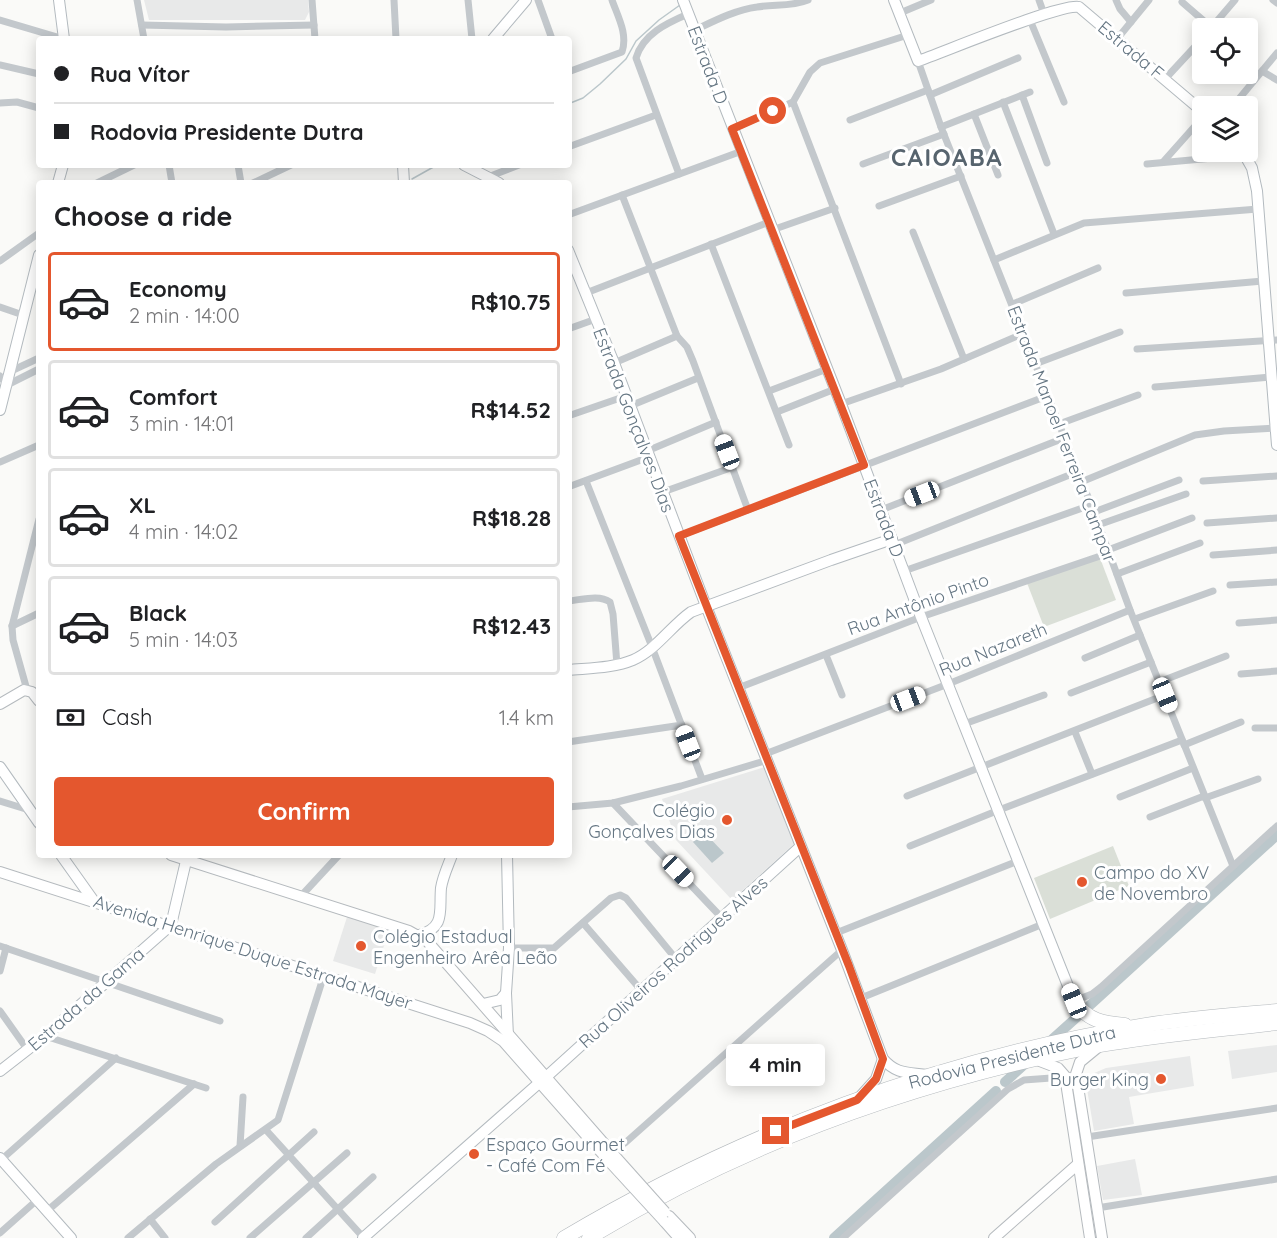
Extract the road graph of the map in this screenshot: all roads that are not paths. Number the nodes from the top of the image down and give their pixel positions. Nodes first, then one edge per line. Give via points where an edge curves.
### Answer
1 (59, 0) edge
2 (137, 0) edge
3 (312, 0) edge
4 (394, 0) edge
5 (468, 0) edge
6 (526, 0) edge
7 (538, 0) edge
8 (612, 0) edge
9 (808, 0) edge
10 (894, 0) edge
11 (931, 0) edge
12 (1039, 0) edge
13 (1116, 0) edge
14 (1149, 0) edge
15 (1235, 0) edge
16 (1273, 0) edge
17 (1182, 2) dead end
18 (1277, 3) edge
19 (1082, 5) edge
20 (686, 8) edge
21 (900, 13) junction
22 (1044, 14) junction
23 (1200, 18) edge
24 (1220, 18) edge
25 (0, 20) edge
26 (1030, 20) junction
27 (1131, 22) junction
28 (142, 25) junction
29 (314, 25) junction
30 (694, 30) junction
31 (908, 35) junction
32 (54, 36) edge
33 (64, 36) edge
34 (144, 36) edge
35 (315, 36) edge
36 (396, 36) edge
37 (472, 36) edge
38 (496, 36) edge
39 (551, 36) edge
40 (1117, 39) junction
41 (1192, 50) edge
42 (1277, 53) edge
43 (1018, 58) dead end
44 (918, 61) junction
45 (0, 65) edge
46 (572, 71) edge
47 (1262, 71) junction
48 (36, 73) edge
49 (1165, 79) junction
50 (1277, 80) edge
51 (929, 92) junction
52 (1241, 96) edge
53 (793, 102) junction
54 (1003, 102) junction
55 (1064, 102) dead end
56 (1192, 102) edge
57 (0, 103) edge
58 (36, 107) edge
59 (974, 114) junction
60 (656, 115) junction
61 (850, 120) dead end
62 (732, 129) junction
63 (1192, 129) edge
64 (943, 130) junction
65 (572, 146) edge
66 (742, 151) junction
67 (1192, 159) edge
68 (1163, 162) junction
69 (1248, 162) edge
70 (1047, 163) dead end
71 (863, 164) dead end
72 (1147, 164) dead end
73 (128, 168) edge
74 (285, 168) edge
75 (470, 168) edge
76 (511, 168) edge
77 (679, 174) junction
78 (998, 175) dead end
79 (961, 176) junction
80 (487, 177) junction
81 (103, 180) edge
82 (259, 180) edge
83 (493, 180) edge
84 (622, 195) junction
85 (879, 206) dead end
86 (835, 208) junction
87 (1258, 208) junction
88 (572, 214) edge
89 (770, 226) junction
90 (913, 232) dead end
91 (1054, 234) junction
92 (36, 235) edge
93 (711, 244) junction
94 (994, 260) junction
95 (0, 261) edge
96 (650, 268) junction
97 (1098, 268) dead end
98 (574, 275) edge
99 (1263, 281) junction
100 (35, 287) edge
101 (586, 293) junction
102 (1126, 293) dead end
103 (1012, 304) junction
104 (0, 307) edge
105 (23, 315) junction
106 (596, 319) junction
107 (572, 328) edge
108 (1120, 332) dead end
109 (1022, 334) junction
110 (677, 336) junction
111 (1273, 340) edge
112 (1137, 349) dead end
113 (964, 359) junction
114 (36, 360) edge
115 (614, 363) junction
116 (1035, 364) junction
117 (827, 369) junction
118 (36, 370) edge
119 (4, 377) edge
120 (1272, 377) junction
121 (698, 378) junction
122 (901, 384) junction
123 (1155, 387) dead end
124 (835, 389) junction
125 (769, 390) junction
126 (1138, 395) dead end
127 (1047, 396) junction
128 (628, 401) junction
129 (841, 404) junction
130 (0, 410) edge
131 (777, 412) junction
132 (572, 415) edge
133 (716, 422) junction
134 (1059, 424) junction
135 (1276, 428) edge
136 (1064, 438) junction
137 (789, 445) dead end
138 (1277, 445) edge
139 (36, 446) edge
140 (648, 454) junction
141 (0, 462) edge
142 (864, 465) junction
143 (733, 467) junction
144 (1077, 472) junction
145 (1277, 476) edge
146 (1179, 480) dead end
147 (1203, 480) dead end
148 (586, 481) junction
149 (1081, 482) junction
150 (572, 486) edge
151 (663, 492) junction
152 (1186, 494) dead end
153 (1092, 508) junction
154 (748, 510) junction
155 (881, 510) junction
156 (1192, 518) dead end
157 (1277, 518) edge
158 (1207, 523) dead end
159 (1098, 525) junction
160 (36, 531) edge
161 (679, 536) junction
162 (893, 542) junction
163 (1200, 543) dead end
164 (1277, 550) edge
165 (1108, 552) junction
166 (1213, 555) dead end
167 (904, 572) junction
168 (1117, 574) junction
169 (1277, 582) edge
170 (1230, 585) dead end
171 (1213, 591) dead end
172 (572, 601) edge
173 (706, 606) junction
174 (1130, 610) junction
175 (36, 614) edge
176 (921, 617) junction
177 (1135, 619) junction
178 (1277, 620) edge
179 (1239, 623) dead end
180 (12, 626) junction
181 (1140, 635) junction
182 (652, 646) junction
183 (826, 655) junction
184 (1226, 656) dead end
185 (1085, 658) dead end
186 (1151, 662) junction
187 (617, 664) junction
188 (572, 670) edge
189 (1277, 671) edge
190 (1241, 674) dead end
191 (1159, 682) junction
192 (948, 684) junction
193 (738, 688) junction
194 (27, 690) junction
195 (1071, 693) dead end
196 (842, 695) dead end
197 (1044, 695) dead end
198 (1165, 695) junction
199 (36, 696) edge
200 (0, 704) edge
201 (1241, 722) dead end
202 (964, 724) junction
203 (682, 725) junction
204 (1255, 728) dead end
205 (1277, 728) edge
206 (1075, 732) junction
207 (572, 741) edge
208 (1183, 742) junction
209 (766, 757) junction
210 (0, 766) edge
211 (982, 766) junction
212 (1193, 768) junction
213 (1092, 774) junction
214 (702, 779) junction
215 (1258, 779) dead end
216 (907, 796) dead end
217 (1120, 797) dead end
218 (1205, 797) junction
219 (0, 801) edge
220 (612, 803) junction
221 (572, 807) edge
222 (30, 810) junction
223 (999, 810) junction
224 (1150, 817) dead end
225 (36, 819) edge
226 (1277, 826) edge
227 (910, 846) dead end
228 (800, 847) junction
229 (63, 858) edge
230 (187, 858) edge
231 (336, 858) edge
232 (451, 858) edge
233 (507, 858) edge
234 (1018, 861) junction
235 (1233, 866) junction
236 (0, 872) edge
237 (302, 895) junction
238 (93, 900) junction
239 (722, 918) junction
240 (583, 923) junction
241 (1043, 924) junction
242 (171, 925) junction
243 (836, 933) junction
244 (419, 935) junction
245 (3, 947) edge
246 (509, 948) junction
247 (842, 950) junction
248 (676, 959) junction
249 (0, 970) edge
250 (324, 975) junction
251 (105, 982) junction
252 (641, 990) junction
253 (506, 993) junction
254 (861, 998) junction
255 (1074, 1001) junction
256 (485, 1006) junction
257 (0, 1011) edge
258 (1277, 1011) edge
259 (220, 1021) dead end
260 (1277, 1023) edge
261 (474, 1025) junction
262 (1143, 1026) junction
263 (45, 1036) junction
264 (505, 1038) junction
265 (1100, 1046) junction
266 (27, 1049) junction
267 (1033, 1057) junction
268 (116, 1058) junction
269 (883, 1059) junction
270 (0, 1071) edge
271 (931, 1076) junction
272 (1065, 1077) junction
273 (542, 1080) junction
274 (194, 1084) junction
275 (206, 1088) dead end
276 (243, 1097) dead end
277 (1080, 1097) junction
278 (857, 1100) junction
279 (1068, 1100) junction
280 (1277, 1108) edge
281 (266, 1130) junction
282 (314, 1132) dead end
283 (1087, 1137) junction
284 (626, 1143) dead end
285 (240, 1146) junction
286 (346, 1153) dead end
287 (288, 1155) junction
288 (1, 1159) edge
289 (1078, 1164) junction
290 (1092, 1171) junction
291 (372, 1177) dead end
292 (1277, 1179) edge
293 (313, 1182) junction
294 (37, 1200) junction
295 (1097, 1208) junction
296 (337, 1209) junction
297 (47, 1211) junction
298 (150, 1219) junction
299 (215, 1222) dead end
300 (668, 1226) edge
301 (0, 1233) edge
302 (71, 1238) edge
303 (128, 1238) edge
304 (165, 1238) edge
305 (250, 1238) edge
306 (306, 1238) edge
307 (363, 1238) edge
308 (564, 1238) edge
309 (589, 1238) edge
310 (679, 1238) edge
311 (690, 1238) edge
312 (843, 1238) edge
313 (994, 1238) edge
314 (1090, 1238) edge
315 (1102, 1238) edge

1 - 33 street
2 - 28 street
3 - 29 street
4 - 36 street
5 - 37 street
6 - 38 street
7 - 39 street
8 - 46 street via 623,29 622,52
9 - 30 street via 740,10
10 - 21 street, Estrada Manoel Ferreira Campar
11 - 21 street
12 - 22 street
13 - 27 street
14 - 27 street
15 - 24 street
16 - 18 street
17 - 23 street
19 - 22 street, Estrada F
19 - 40 street, Estrada F
20 - 30 street, Estrada D
20 - 60 street via 648,37 636,58
21 - 31 street, Estrada Manoel Ferreira Campar
22 - 26 street, Estrada F
25 - 32 street
26 - 44 street, Estrada F
26 - 55 street
27 - 40 street
28 - 29 street
28 - 34 street
29 - 35 street
30 - 62 street, Estrada D
31 - 44 street, Estrada Manoel Ferreira Campar
31 - 53 street via 820,63 810,72
40 - 49 street, Estrada F
41 - 49 street
42 - 47 street
43 - 51 street
44 - 51 street, Estrada Manoel Ferreira Campar
45 - 48 street
47 - 50 street
47 - 52 street
49 - 56 street, Estrada F
51 - 61 street
51 - 64 street, Estrada Manoel Ferreira Campar
53 - 62 street
53 - 86 street
54 - 59 street
54 - 70 street via 1026,93
54 - 91 street
57 - 58 street
59 - 64 street
59 - 78 street
60 - 65 street
60 - 77 street
62 - 66 street, Estrada D
63 - 68 street
64 - 71 street
64 - 79 street, Estrada Manoel Ferreira Campar
66 - 77 street
66 - 89 street, Estrada D
67 - 68 street
68 - 72 street
69 - 87 street via 1255,180
73 - 81 street
74 - 82 street
75 - 80 street
76 - 80 street
77 - 84 street
79 - 85 street
79 - 94 street, Estrada Manoel Ferreira Campar
80 - 83 street
84 - 88 street
84 - 96 street
86 - 89 street
86 - 122 street
87 - 91 street via 1102,220
87 - 99 street
89 - 93 street
89 - 117 street, Estrada D
90 - 113 street
91 - 94 street
92 - 95 street
93 - 96 street
93 - 125 street
94 - 103 street, Estrada Manoel Ferreira Campar
96 - 101 street
96 - 110 street
97 - 103 street
98 - 101 street, Estrada Gonçalves Dias
99 - 102 street
99 - 111 street
100 - 105 street
101 - 106 street, Estrada Gonçalves Dias
103 - 109 street, Estrada Manoel Ferreira Campar
104 - 105 street
105 - 119 street
106 - 107 street
106 - 115 street, Estrada Gonçalves Dias
108 - 116 street
109 - 113 street
109 - 116 street, Estrada Manoel Ferreira Campar
110 - 115 street
110 - 121 street via 690,353
111 - 112 street
111 - 120 street
113 - 122 street
114 - 119 street
115 - 128 street, Estrada Gonçalves Dias
116 - 127 street, Estrada Manoel Ferreira Campar
117 - 124 street, Estrada D
117 - 125 street
118 - 119 street
119 - 130 street
120 - 123 street
120 - 135 street
121 - 128 street
121 - 133 street
122 - 129 street
124 - 129 street, Estrada D
124 - 131 street
125 - 131 street
126 - 134 street
127 - 134 street, Estrada Manoel Ferreira Campar
127 - 142 street
128 - 132 street
128 - 140 street, Estrada Gonçalves Dias
129 - 142 street, Estrada D
131 - 137 street
133 - 140 street
133 - 143 street
134 - 136 street, Estrada Manoel Ferreira Campar
135 - 138 street
135 - 149 street via 1195,435
136 - 144 street, Estrada Manoel Ferreira Campar
136 - 155 street
139 - 141 street
140 - 148 street
140 - 151 street, Estrada Gonçalves Dias
142 - 154 street
142 - 155 street, Estrada D
143 - 151 street
143 - 154 street
144 - 149 street, Estrada Manoel Ferreira Campar
144 - 162 street
145 - 147 street
146 - 153 street
148 - 150 street
148 - 182 street
149 - 153 street, Estrada Manoel Ferreira Campar
151 - 161 street, Estrada Gonçalves Dias
152 - 159 street
153 - 159 street, Estrada Manoel Ferreira Campar
153 - 167 street
154 - 161 street
155 - 162 street, Estrada D
156 - 165 street, Rua Antônio Pinto
157 - 158 street
159 - 165 street, Estrada Manoel Ferreira Campar
160 - 180 street
161 - 173 street, Estrada Gonçalves Dias
162 - 167 street, Estrada D
162 - 173 street
163 - 168 street
164 - 166 street
165 - 168 street, Estrada Manoel Ferreira Campar
165 - 176 street, Rua Antônio Pinto
167 - 176 street, Estrada D
168 - 174 street, Estrada Manoel Ferreira Campar
169 - 170 street
171 - 177 street
172 - 187 street via 606,599 612,605
173 - 182 street via 681,620
173 - 193 street, Estrada Gonçalves Dias
174 - 177 street, Estrada Manoel Ferreira Campar
174 - 192 street, Rua Nazareth
175 - 180 street
176 - 183 street, Rua Antônio Pinto
176 - 192 street, Estrada D
177 - 181 street, Estrada Manoel Ferreira Campar
178 - 179 street
180 - 194 street
181 - 185 street
181 - 186 street, Estrada Manoel Ferreira Campar
182 - 187 street via 634,659
182 - 203 street
183 - 193 street, Rua Antônio Pinto
183 - 196 street
184 - 191 street
186 - 191 street, Estrada Manoel Ferreira Campar
186 - 195 street
187 - 188 street
189 - 190 street
191 - 198 street, Estrada Manoel Ferreira Campar
192 - 202 street, Estrada D
192 - 209 street, Rua Nazareth
193 - 209 street, Estrada Gonçalves Dias
194 - 199 street
194 - 200 street
197 - 202 street
198 - 206 street
198 - 208 street, Estrada Manoel Ferreira Campar
201 - 208 street
202 - 211 street, Estrada D
203 - 207 street
203 - 214 street
204 - 205 street
206 - 211 street
206 - 213 street
208 - 212 street, Estrada Manoel Ferreira Campar
208 - 213 street
209 - 214 street, Rua Nazareth
209 - 228 street, Estrada Gonçalves Dias
210 - 222 street
211 - 216 street
211 - 223 street, Estrada D
212 - 217 street
212 - 218 street, Estrada Manoel Ferreira Campar
213 - 223 street
214 - 220 street, Rua Nazareth
215 - 218 street
218 - 224 street
218 - 235 street, Estrada Manoel Ferreira Campar
219 - 222 street
220 - 221 street, Rua Nazareth
220 - 239 street
222 - 225 street
223 - 227 street
223 - 234 street, Estrada D
226 - 235 street
228 - 239 street, Rua Oliveiros Rodrigues Alves
228 - 243 street, Estrada Gonçalves Dias
229 - 238 street
230 - 237 street
230 - 242 street
231 - 237 street
232 - 244 street via 443,878 438,922 433,930
233 - 246 street
234 - 241 street, Estrada D
234 - 243 street
235 - 255 street via 1101,987
236 - 238 street, Avenida Henrique Duque Estrada Mayer
237 - 244 street
238 - 242 street, Avenida Henrique Duque Estrada Mayer
239 - 248 street, Rua Oliveiros Rodrigues Alves
240 - 246 street via 554,948
240 - 248 street via 611,898 622,895
240 - 252 street
241 - 254 street
241 - 255 street, Estrada D
242 - 250 street, Avenida Henrique Duque Estrada Mayer
242 - 251 street, Estrada da Gama
243 - 247 street, Estrada Gonçalves Dias
244 - 256 street
245 - 249 street
245 - 251 street
246 - 253 street
247 - 254 street, Estrada Gonçalves Dias
247 - 284 street
248 - 252 street, Rua Oliveiros Rodrigues Alves
250 - 261 street, Avenida Henrique Duque Estrada Mayer
250 - 281 street via 279,1117
251 - 259 street
251 - 263 street, Estrada da Gama
252 - 273 street, Rua Oliveiros Rodrigues Alves
253 - 256 street
253 - 264 street
254 - 269 street, Estrada Gonçalves Dias
255 - 262 highway via 1097,1022
256 - 261 street via 483,1020
256 - 264 street
257 - 266 street
258 - 262 highway, Rodovia Presidente Dutra
260 - 265 highway, Rodovia Presidente Dutra
261 - 264 street, Avenida Henrique Duque Estrada Mayer
262 - 267 highway, Rodovia Presidente Dutra via 1056,1044
263 - 266 street, Estrada da Gama
263 - 268 street
264 - 273 street
265 - 267 highway, Rodovia Presidente Dutra
265 - 277 street via 1077,1068
266 - 270 street, Estrada da Gama
267 - 271 highway, Rodovia Presidente Dutra
267 - 272 street via 1058,1068
267 - 309 highway, Rodovia Presidente Dutra via 893,1099 759,1149 670,1190
268 - 274 street
268 - 288 street
269 - 271 street via 899,1072
269 - 278 street via 876,1079
271 - 278 highway, Rodovia Presidente Dutra
272 - 279 street
272 - 312 street via 1024,1080 1008,1089
273 - 300 street, bridge
273 - 307 street, Rua Oliveiros Rodrigues Alves
274 - 275 street
274 - 297 street
276 - 285 street
277 - 279 street via 1073,1095
277 - 283 street
278 - 308 highway, Rodovia Presidente Dutra via 683,1172
279 - 289 street
280 - 283 street
281 - 285 street
281 - 287 street
282 - 287 street
283 - 290 street
285 - 298 street
286 - 293 street
287 - 293 street
287 - 299 street
288 - 294 street
289 - 290 street
289 - 313 street
289 - 314 street
290 - 295 street
291 - 296 street
292 - 295 street
293 - 296 street
293 - 305 street
294 - 297 street
294 - 301 street
295 - 315 street
296 - 306 street
296 - 307 street
297 - 302 street
298 - 303 street
298 - 304 street
300 - 310 street
300 - 311 street

